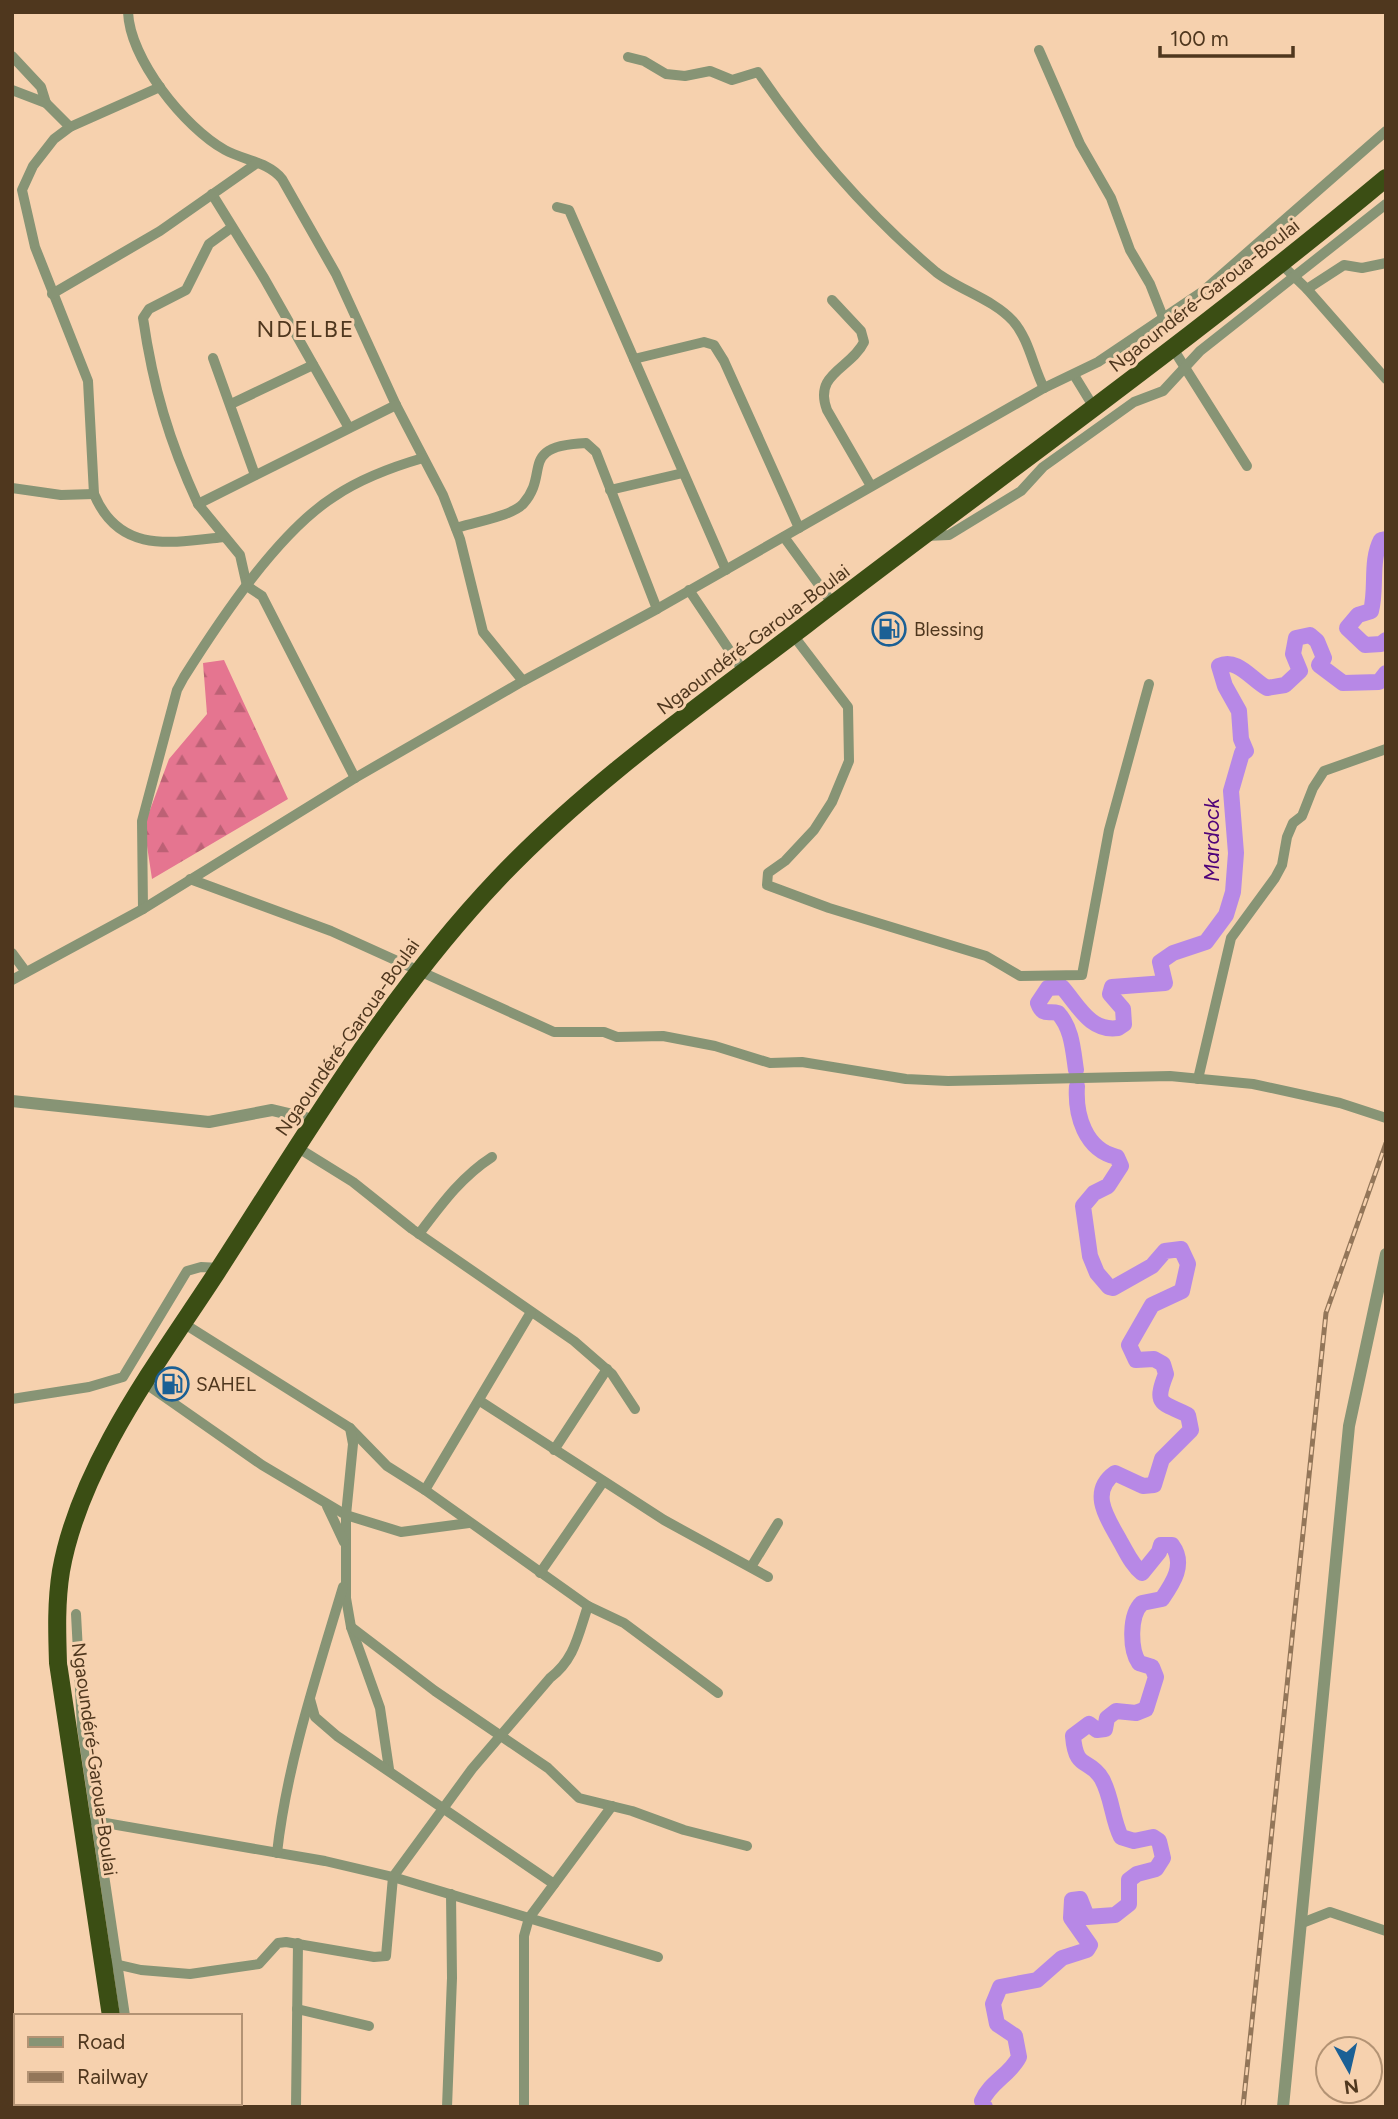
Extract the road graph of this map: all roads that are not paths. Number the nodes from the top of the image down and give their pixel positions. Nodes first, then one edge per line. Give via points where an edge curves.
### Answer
1 (128, 12) edge
2 (1040, 50) dead end
3 (12, 56) edge
4 (628, 57) dead end
5 (160, 87) junction
6 (12, 90) edge
7 (46, 103) junction
8 (70, 127) junction
9 (1386, 131) edge
10 (257, 163) junction
11 (1386, 178) edge
12 (212, 194) junction
13 (1386, 204) edge
14 (557, 207) dead end
15 (231, 228) junction
16 (1280, 263) junction
17 (1386, 263) edge
18 (1295, 277) junction
19 (1307, 289) junction
20 (52, 293) junction
21 (832, 300) dead end
22 (1163, 317) junction
23 (1172, 346) junction
24 (213, 358) dead end
25 (634, 359) junction
26 (313, 365) junction
27 (1186, 366) junction
28 (1074, 375) junction
29 (1386, 379) edge
30 (1044, 388) junction
31 (231, 404) junction
32 (396, 405) junction
33 (1093, 406) junction
34 (349, 428) junction
35 (423, 458) junction
36 (1247, 466) dead end
37 (683, 473) junction
38 (255, 475) junction
39 (871, 486) junction
40 (12, 488) edge
41 (610, 490) junction
42 (94, 494) junction
43 (198, 504) junction
44 (456, 528) junction
45 (799, 528) junction
46 (923, 536) junction
47 (224, 537) junction
48 (784, 537) junction
49 (726, 570) junction
50 (247, 586) junction
51 (689, 590) junction
52 (833, 604) junction
53 (657, 609) junction
54 (793, 635) junction
55 (744, 672) junction
56 (523, 681) junction
57 (1149, 684) dead end
58 (1386, 749) edge
59 (355, 778) junction
60 (190, 879) junction
61 (143, 909) junction
62 (12, 953) edge
63 (418, 971) junction
64 (26, 972) junction
65 (12, 981) edge
66 (1198, 1079) junction
67 (12, 1101) edge
68 (1386, 1118) edge
69 (314, 1120) junction
70 (295, 1146) junction
71 (492, 1157) dead end
72 (419, 1234) junction
73 (1386, 1254) edge
74 (220, 1268) junction
75 (531, 1312) junction
76 (183, 1323) junction
77 (607, 1369) junction
78 (146, 1384) junction
79 (12, 1399) edge
80 (480, 1401) junction
81 (635, 1409) dead end
82 (350, 1428) junction
83 (554, 1450) junction
84 (603, 1482) junction
85 (425, 1490) junction
86 (326, 1503) junction
87 (346, 1515) junction
88 (468, 1523) junction
89 (778, 1523) dead end
90 (346, 1548) junction
91 (751, 1567) junction
92 (540, 1573) junction
93 (346, 1575) junction
94 (768, 1577) dead end
95 (588, 1606) junction
96 (76, 1614) dead end
97 (351, 1627) junction
98 (718, 1693) dead end
99 (310, 1699) junction
100 (500, 1734) junction
101 (389, 1769) junction
102 (612, 1806) junction
103 (444, 1807) junction
104 (94, 1821) junction
105 (747, 1846) dead end
106 (277, 1853) junction
107 (102, 1863) junction
108 (89, 1877) junction
109 (393, 1877) junction
110 (554, 1884) junction
111 (451, 1894) junction
112 (529, 1918) junction
113 (1302, 1923) junction
114 (1386, 1931) edge
115 (298, 1943) junction
116 (659, 1957) dead end
117 (111, 1963) junction
118 (297, 2009) junction
119 (111, 2014) edge
120 (124, 2014) edge
121 (369, 2026) dead end
122 (296, 2107) edge
123 (447, 2107) edge
124 (524, 2107) edge
125 (1283, 2107) edge

1 - 5 street via 136,51
2 - 22 street
3 - 7 street via 41,87
4 - 30 street via 666,74 710,71 732,79 758,72 803,137 888,228 945,279 1013,320
5 - 8 street
5 - 10 street via 216,145
6 - 7 street
7 - 8 street
8 - 20 street via 33,166 22,191
9 - 22 street via 1202,292
10 - 12 street
10 - 32 street via 282,179 336,274
11 - 16 highway, Ngaoundéré-Garoua-Boulai
12 - 15 street
12 - 20 street via 160,231
13 - 18 street
14 - 25 street via 569,210
15 - 26 street
15 - 43 street via 209,244 186,290 149,309 143,318 172,448
16 - 18 street
16 - 23 highway, Ngaoundéré-Garoua-Boulai
17 - 19 street via 1362,268 1344,265
18 - 19 street
18 - 27 street
19 - 29 street
20 - 42 street via 88,381
21 - 39 street via 861,331 864,342 826,383 823,396
22 - 28 street
23 - 27 street
23 - 33 highway, Ngaoundéré-Garoua-Boulai
24 - 31 street
25 - 37 street
25 - 45 street via 704,342 714,345
26 - 31 street
26 - 34 street
27 - 36 street
27 - 46 street via 1168,388 1134,402 1099,426 1043,467 1021,491 949,535
28 - 30 street
28 - 33 street
30 - 39 street
31 - 38 street
32 - 34 street
32 - 35 street
33 - 46 highway, Ngaoundéré-Garoua-Boulai
34 - 38 street
35 - 44 street
35 - 50 street via 362,480 332,497
37 - 41 street
37 - 49 street
38 - 43 street
39 - 45 street
40 - 42 street
41 - 44 street via 592,447 568,444 541,457 528,497 516,510
41 - 53 street
42 - 47 street via 113,524 135,538 171,543
43 - 47 street
44 - 56 street via 480,625
45 - 48 street
46 - 52 highway, Ngaoundéré-Garoua-Boulai
47 - 50 street via 240,555
48 - 49 street
48 - 52 street
49 - 51 street
50 - 59 street via 262,596
50 - 61 street via 177,690 142,821
51 - 53 street
51 - 55 street
52 - 54 highway, Ngaoundéré-Garoua-Boulai
53 - 56 street
54 - 55 highway, Ngaoundéré-Garoua-Boulai
54 - 57 street via 848,707 849,761 832,802 785,861 768,873 767,886 986,956 1020,976 1082,975 1109,830
55 - 63 highway, Ngaoundéré-Garoua-Boulai via 540,836
56 - 59 street
58 - 66 street via 1324,771 1313,788 1287,837 1275,878 1231,938
59 - 60 street
60 - 61 street
60 - 63 street via 331,931
61 - 64 street
62 - 64 street
63 - 66 street via 554,1031 663,1036 770,1063 802,1062 948,1081
63 - 69 highway, Ngaoundéré-Garoua-Boulai
64 - 65 street
66 - 68 street via 1253,1084
67 - 69 street via 209,1122 272,1110
69 - 70 highway, Ngaoundéré-Garoua-Boulai
70 - 72 street via 353,1182
70 - 74 highway, Ngaoundéré-Garoua-Boulai
71 - 72 street via 448,1195
72 - 75 street
73 - 113 street via 1349,1426
74 - 76 highway, Ngaoundéré-Garoua-Boulai
74 - 79 street via 187,1271 123,1377
75 - 77 street
75 - 80 street
76 - 78 highway, Ngaoundéré-Garoua-Boulai
76 - 82 street
77 - 81 street
77 - 83 street
78 - 86 street via 262,1465
78 - 108 highway, Ngaoundéré-Garoua-Boulai via 93,1476 61,1569 58,1663
80 - 83 street
80 - 85 street
82 - 85 street via 387,1466
82 - 87 street via 354,1444
83 - 84 street
84 - 91 street
84 - 92 street
85 - 88 street
86 - 87 street
86 - 90 street
87 - 88 street via 401,1532
87 - 90 street
88 - 92 street
89 - 91 street
90 - 93 street
91 - 94 street
92 - 95 street
93 - 97 street
93 - 99 street
95 - 98 street via 624,1623
95 - 100 street via 578,1642 564,1667
96 - 104 street via 82,1727
97 - 100 street
97 - 101 street via 380,1708
99 - 101 street via 315,1717
99 - 106 street
100 - 102 street via 548,1768 579,1798
100 - 103 street
101 - 103 street
102 - 105 street
102 - 110 street
103 - 109 street
103 - 110 street
104 - 106 street
104 - 107 street
106 - 109 street
107 - 108 street
107 - 117 street
108 - 117 highway, Ngaoundéré-Garoua-Boulai
109 - 111 street
109 - 115 street via 386,1956
110 - 112 street
111 - 112 street
111 - 123 street
112 - 116 street
112 - 124 street via 524,1936
113 - 114 street via 1330,1912
113 - 125 street
115 - 117 street via 278,1943 259,1964 190,1973
115 - 118 street
117 - 119 highway, Ngaoundéré-Garoua-Boulai
117 - 120 street
118 - 121 street
118 - 122 street

